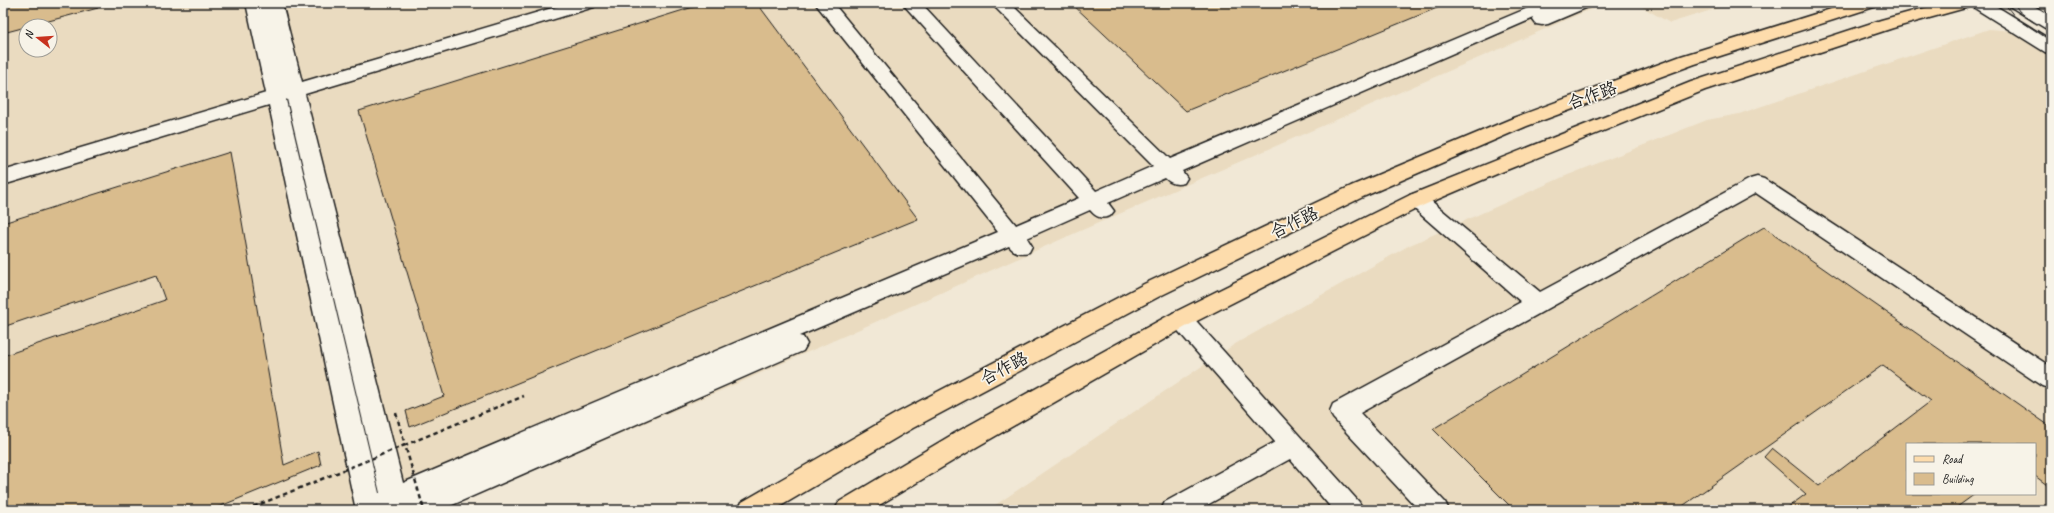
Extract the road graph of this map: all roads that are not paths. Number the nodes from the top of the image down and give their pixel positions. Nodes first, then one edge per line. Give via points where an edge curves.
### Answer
1 (255, 3) edge
2 (273, 3) edge
3 (552, 3) edge
4 (588, 3) edge
5 (824, 3) edge
6 (836, 3) edge
7 (911, 3) edge
8 (926, 3) edge
9 (1000, 3) edge
10 (1015, 3) edge
11 (1868, 3) edge
12 (1963, 3) edge
13 (1979, 3) edge
14 (2017, 3) edge
15 (1569, 4) edge
16 (2051, 24) edge
17 (2051, 48) edge
18 (284, 88) junction
19 (3, 165) edge
20 (1179, 171) junction
21 (3, 178) edge
22 (1417, 200) junction
23 (1104, 203) junction
24 (1022, 238) junction
25 (1538, 304) junction
26 (1181, 319) junction
27 (2051, 379) edge
28 (1293, 445) junction
29 (402, 506) edge
30 (370, 510) edge
31 (751, 510) edge
32 (848, 510) edge
33 (1174, 510) edge
34 (1350, 510) edge
35 (1436, 510) edge

1 - 18 street
2 - 18 street
3 - 18 street
4 - 18 street
5 - 24 street
6 - 24 street
7 - 23 street
8 - 23 street
9 - 20 street
10 - 20 street
11 - 31 main road, 合作路 via 1688,60 1520,122 1358,191 1138,298 904,420
12 - 22 main road, 合作路 via 1887,24 1698,86
13 - 17 street
14 - 16 street
15 - 20 street
18 - 19 street
18 - 21 street
18 - 29 street
18 - 30 street
20 - 23 street
22 - 25 street
22 - 26 main road, 合作路
23 - 24 street
24 - 29 street
25 - 27 street via 1756,184
25 - 35 street via 1342,411
26 - 28 street
26 - 32 main road, 合作路 via 964,441
28 - 33 street
28 - 34 street
29 - 30 street

